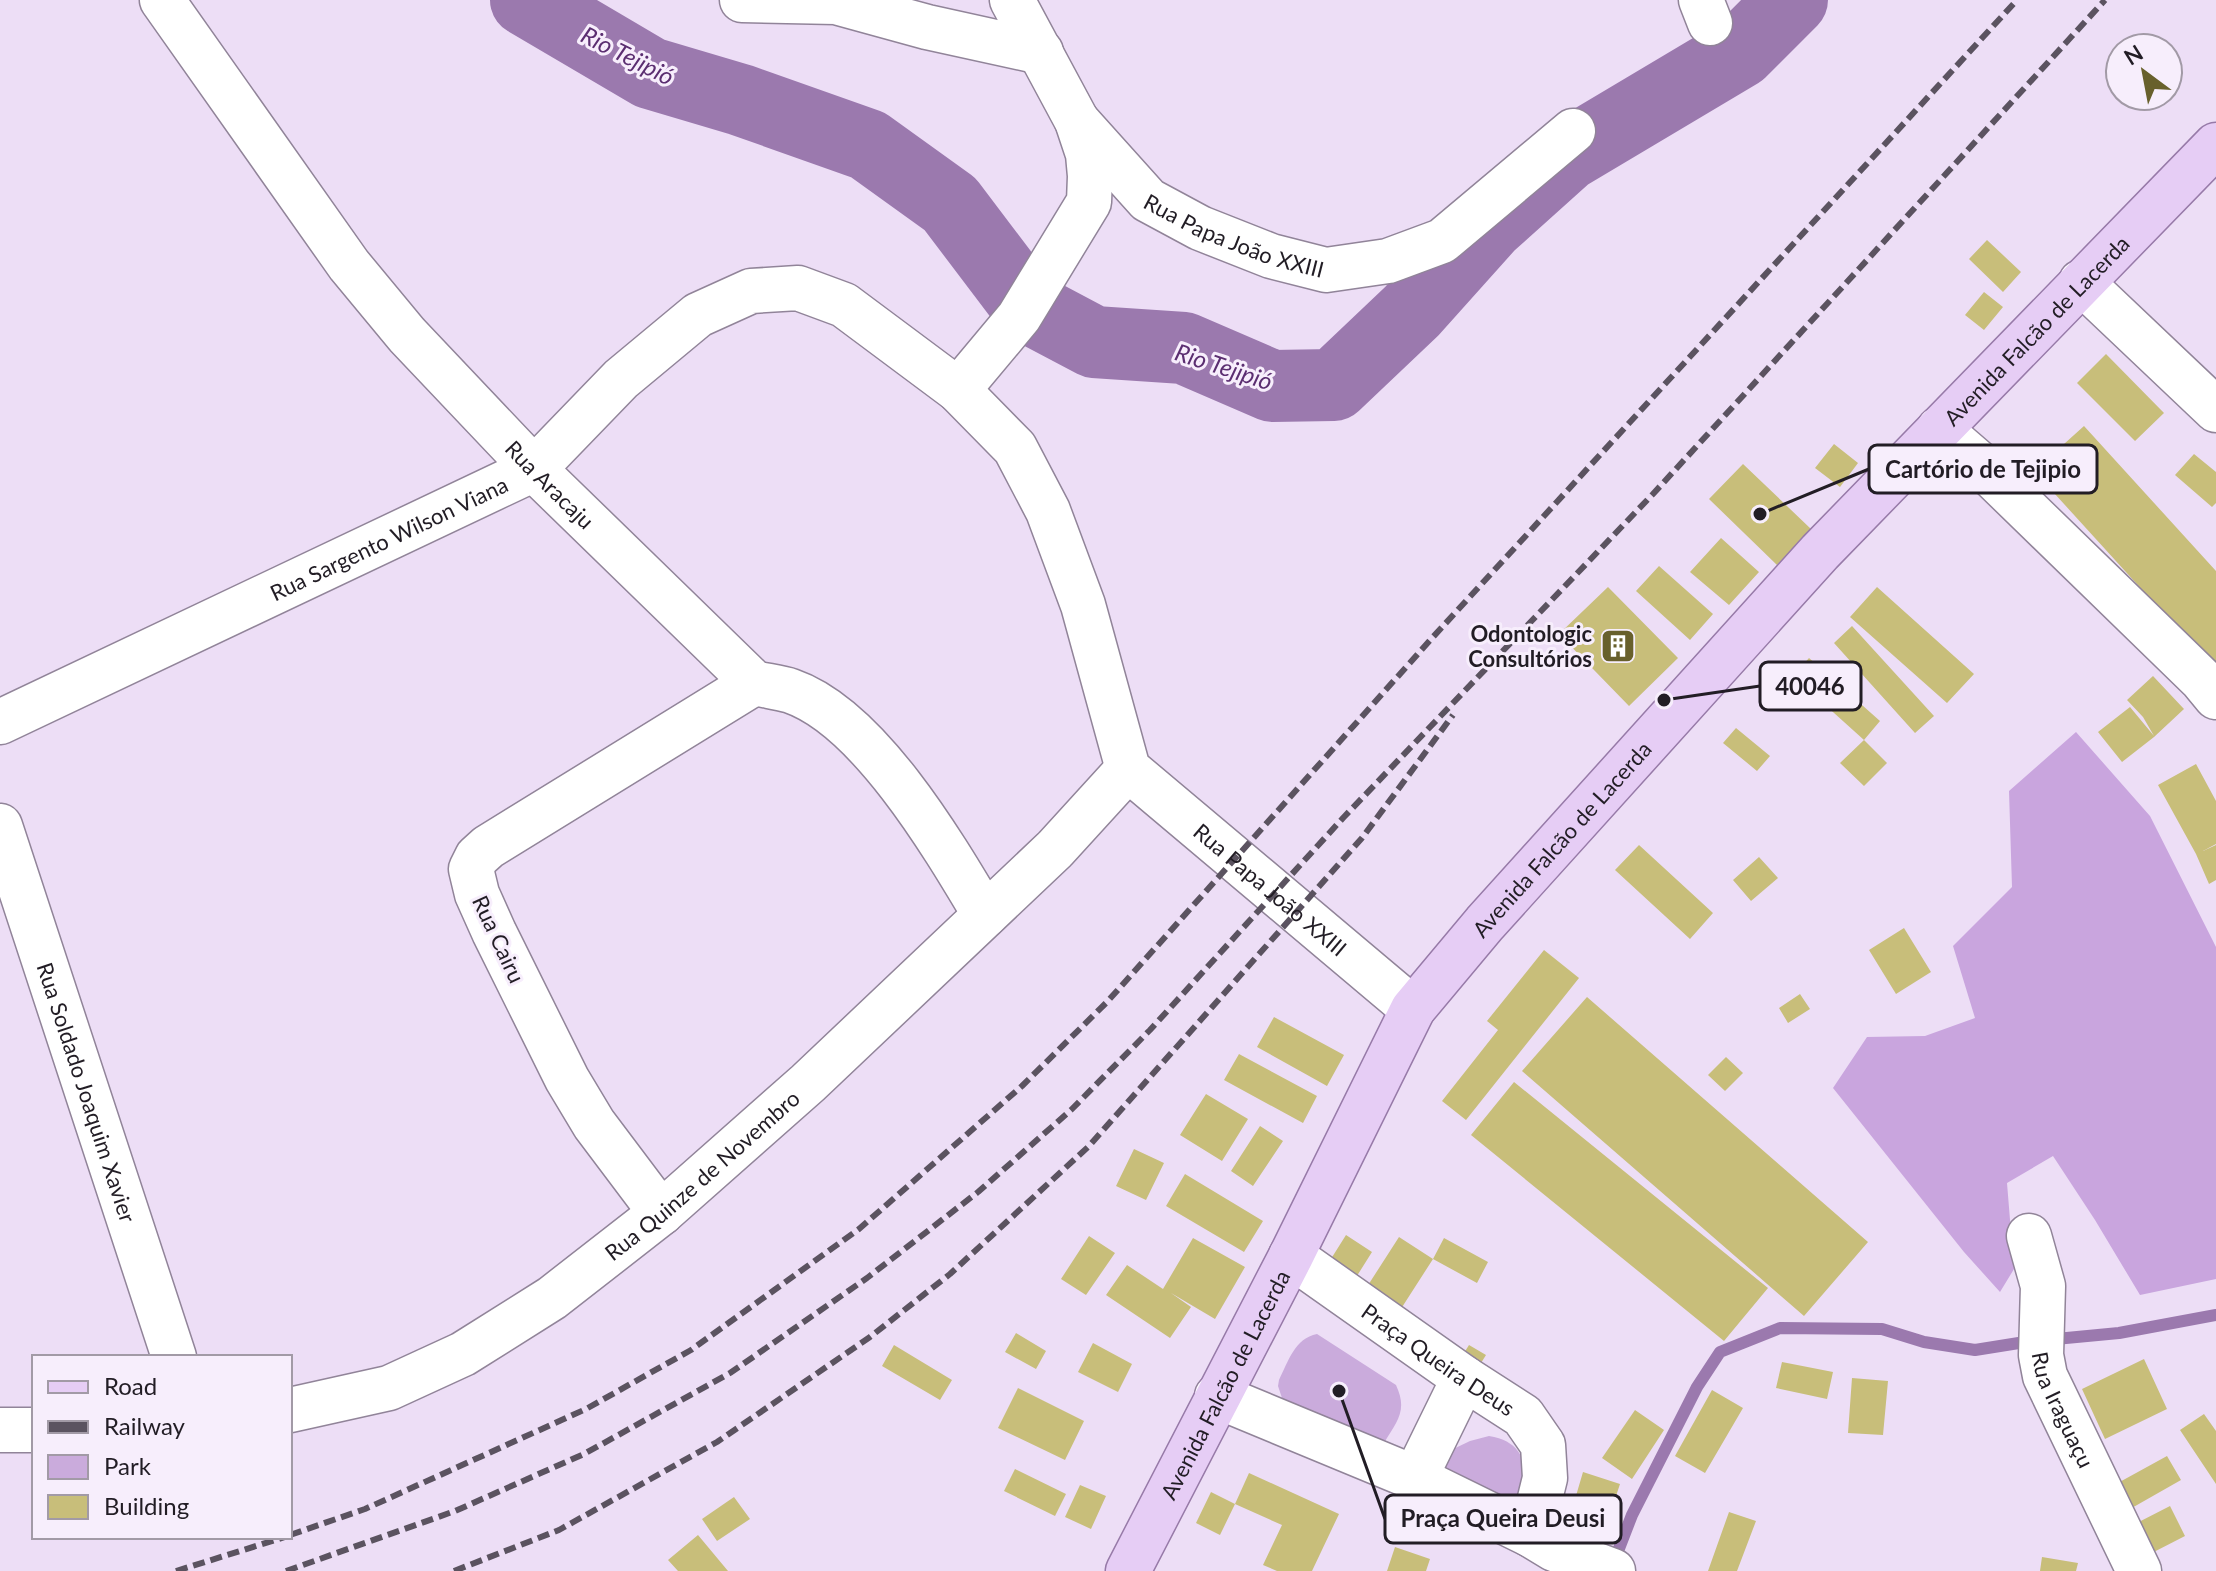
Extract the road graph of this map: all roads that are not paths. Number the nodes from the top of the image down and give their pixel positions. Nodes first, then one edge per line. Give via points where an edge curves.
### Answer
1 (162, 0) edge
2 (742, 0) edge
3 (1012, 0) edge
4 (1041, 52) junction
5 (1077, 121) junction
6 (1573, 131) dead end
7 (2215, 147) edge
8 (2081, 282) junction
9 (958, 390) junction
10 (2216, 410) edge
11 (1939, 429) junction
12 (534, 469) junction
13 (754, 683) junction
14 (2216, 697) edge
15 (0, 722) edge
16 (1128, 769) junction
17 (0, 826) edge
18 (985, 915) junction
19 (1413, 1009) junction
20 (661, 1213) junction
21 (2029, 1236) dead end
22 (1291, 1256) junction
23 (173, 1355) edge
24 (1464, 1378) junction
25 (1217, 1396) junction
26 (292, 1410) edge
27 (0, 1430) edge
28 (32, 1430) edge
29 (1415, 1478) junction
30 (1542, 1542) junction
31 (1128, 1571) edge
32 (1613, 1571) edge
33 (2139, 1571) edge

1 - 12 street, Rua Aracaju via 349,265 407,335
2 - 4 street via 836,2
3 - 4 street, Rua Papa João XXIII
4 - 5 street, Rua Papa João XXIII
5 - 6 street, Rua Papa João XXIII via 1148,200 1271,256 1326,270 1388,261 1442,241
5 - 9 street, Rua Papa João XXIII via 1088,154 1089,202 1019,317
7 - 8 main road, Avenida Falcão de Lacerda
8 - 10 street
8 - 11 main road, Avenida Falcão de Lacerda
9 - 12 street, Rua Sargento Wilson Viana via 844,305 798,288 751,291 698,315 621,379
9 - 16 street, Rua Sargento Wilson Viana via 1015,448 1048,511 1083,605
11 - 14 street
11 - 19 main road, Avenida Falcão de Lacerda via 1809,563
12 - 13 street, Rua Aracaju
12 - 15 street, Rua Sargento Wilson Viana
13 - 18 street via 791,691 854,733 937,834
13 - 20 street, Rua Cairu via 488,847 471,869 488,920 567,1079
16 - 18 street, Rua Quinze de Novembro
16 - 19 street, Rua Papa João XXIII
17 - 23 street, Rua Soldado Joaquim Xavier
18 - 20 street, Rua Quinze de Novembro
19 - 22 main road, Avenida Falcão de Lacerda
20 - 26 street, Rua Quinze de Novembro via 552,1298 463,1354 389,1388
21 - 33 street, Rua Iraguaçu via 2043,1286 2045,1376
22 - 24 street, Praça Queira Deus
22 - 25 main road, Avenida Falcão de Lacerda
24 - 29 street
24 - 30 street, Praça Queira Deus via 1523,1416 1543,1445
25 - 29 street
25 - 31 main road, Avenida Falcão de Lacerda
27 - 28 street
29 - 30 street
30 - 32 street

